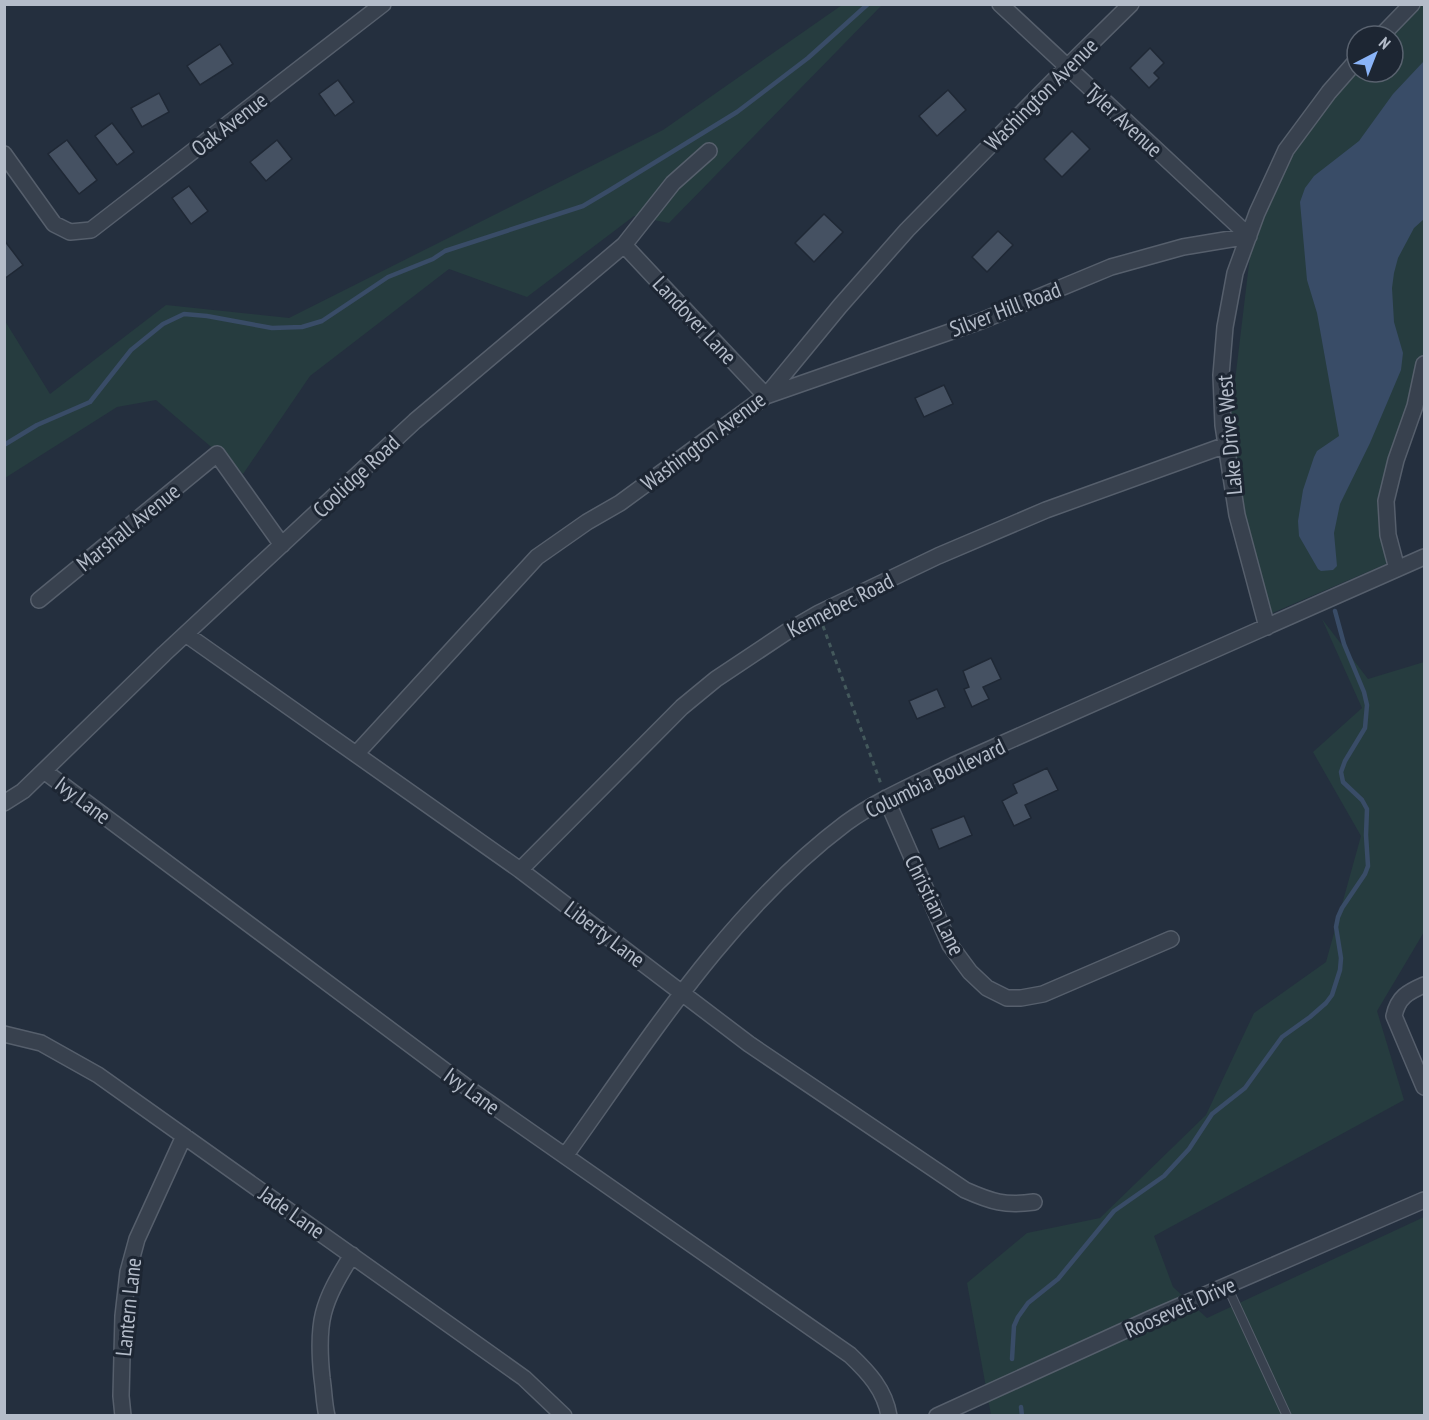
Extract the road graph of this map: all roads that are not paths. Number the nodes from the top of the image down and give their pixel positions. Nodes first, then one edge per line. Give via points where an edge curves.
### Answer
1 (383, 4) edge
2 (1000, 4) edge
3 (1131, 4) edge
4 (1412, 4) edge
5 (1393, 24) edge
6 (1067, 67) junction
7 (1345, 74) edge
8 (709, 151) dead end
9 (4, 154) edge
10 (1249, 236) junction
11 (624, 245) junction
12 (1425, 364) edge
13 (766, 396) junction
14 (1226, 445) junction
15 (282, 545) junction
16 (1425, 557) edge
17 (1397, 569) junction
18 (39, 600) dead end
19 (1267, 627) junction
20 (187, 635) junction
21 (357, 753) junction
22 (44, 771) junction
23 (886, 798) junction
24 (4, 804) edge
25 (520, 870) junction
26 (1171, 939) dead end
27 (1425, 985) edge
28 (682, 993) junction
29 (4, 1034) edge
30 (1425, 1086) edge
31 (184, 1136) junction
32 (565, 1156) junction
33 (1425, 1200) edge
34 (1034, 1202) dead end
35 (352, 1255) junction
36 (1227, 1286) junction
37 (123, 1416) edge
38 (327, 1416) edge
39 (564, 1416) edge
40 (889, 1416) edge
41 (937, 1416) edge
42 (1287, 1416) edge

1 - 9 street, Oak Avenue via 94,228 70,232 48,218
2 - 6 street, Tyler Avenue
3 - 6 street, Washington Avenue
4 - 5 street
6 - 10 street, Tyler Avenue
6 - 13 street, Washington Avenue via 907,230
7 - 10 street, Lake Drive West via 1286,150
8 - 11 street, Coolidge Road via 674,183
10 - 13 street, Silver Hill Road via 1183,247 1111,267 981,321
10 - 14 street, Lake Drive West via 1235,273 1226,327 1221,375
11 - 13 street, Landover Lane
11 - 15 street, Coolidge Road via 415,421
12 - 17 street via 1386,501 1388,535
13 - 21 street, Washington Avenue via 620,503 537,557
14 - 19 street, Lake Drive West via 1237,515
14 - 25 street, Kennebec Road via 1046,510 819,613 750,655 682,706
15 - 18 street, Marshall Avenue via 217,454
15 - 20 street, Coolidge Road
16 - 17 street, Columbia Boulevard
17 - 19 street, Columbia Boulevard
19 - 23 street, Columbia Boulevard
20 - 21 street, Liberty Lane
20 - 22 street, Coolidge Road
21 - 25 street, Liberty Lane
22 - 24 street, Coolidge Road
22 - 32 street, Ivy Lane
23 - 26 street, Christian Lane via 950,945 987,988 1007,998 1043,994
23 - 28 street, Columbia Boulevard via 800,860 759,901
25 - 28 street, Liberty Lane
27 - 30 street via 1402,995 1394,1016
28 - 32 street, Columbia Boulevard
28 - 34 street, Liberty Lane via 749,1044 966,1190 991,1202
29 - 31 street, Jade Lane via 41,1043 98,1075
31 - 35 street, Jade Lane
31 - 37 street, Lantern Lane via 137,1239 128,1272 123,1316
32 - 40 street, Ivy Lane via 850,1355 875,1381
33 - 36 street, Roosevelt Drive
35 - 38 street via 323,1311 318,1344
35 - 39 street, Jade Lane via 524,1378
36 - 41 street, Roosevelt Drive
36 - 42 lane

